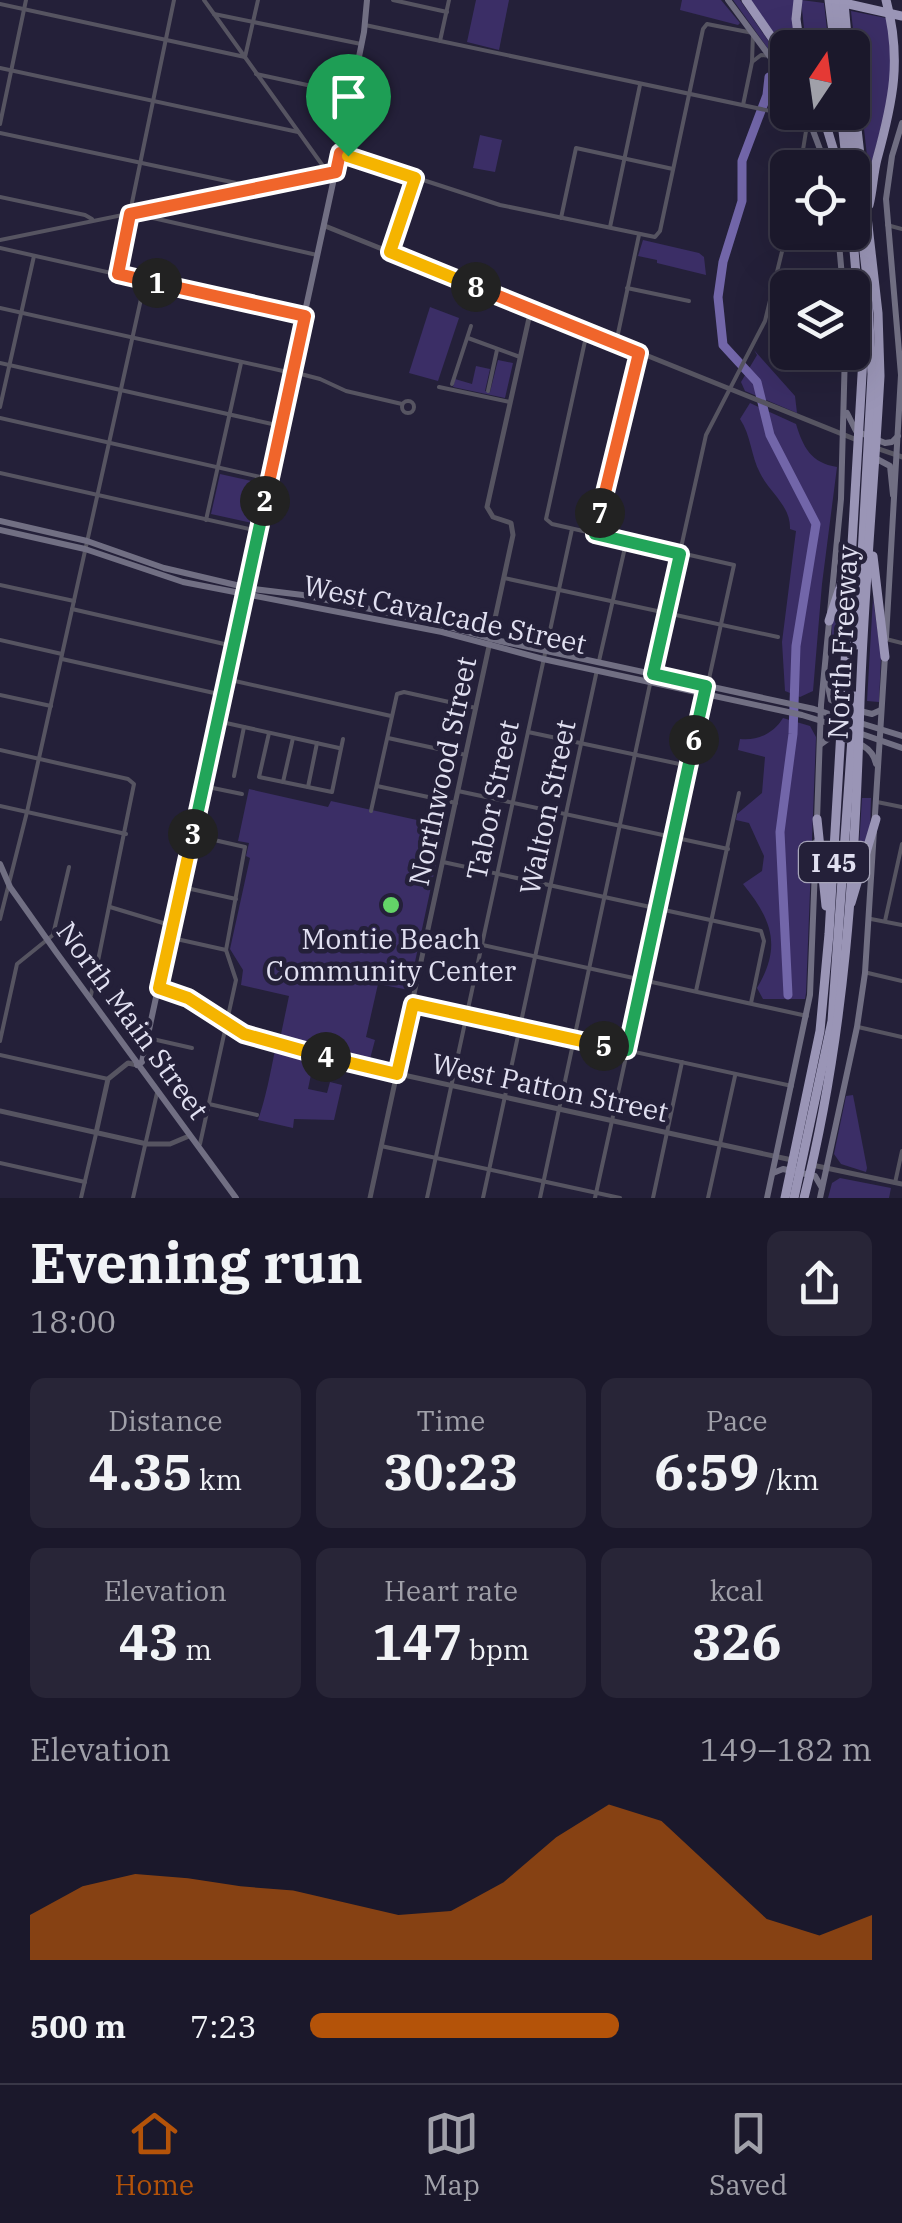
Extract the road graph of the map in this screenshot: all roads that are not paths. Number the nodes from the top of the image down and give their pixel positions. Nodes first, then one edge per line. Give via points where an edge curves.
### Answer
1 (26, 0) edge
2 (174, 0) edge
3 (204, 0) edge
4 (258, 0) edge
5 (367, 0) edge
6 (393, 0) edge
7 (449, 0) edge
8 (728, 0) edge
9 (835, 0) edge
10 (886, 0) edge
11 (747, 1) edge
12 (797, 2) edge
13 (0, 4) edge
14 (24, 10) junction
15 (446, 12) junction
16 (214, 14) junction
17 (902, 16) edge
18 (253, 21) junction
19 (365, 25) junction
20 (799, 30) edge
21 (839, 30) edge
22 (754, 34) junction
23 (770, 35) edge
24 (166, 40) junction
25 (440, 41) junction
26 (362, 44) junction
27 (245, 56) junction
28 (770, 56) joint
29 (752, 62) junction
30 (0, 68) edge
31 (11, 70) junction
32 (256, 74) junction
33 (640, 84) junction
34 (689, 94) junction
35 (902, 94) edge
36 (352, 95) junction
37 (154, 101) junction
38 (746, 106) junction
39 (892, 110) junction
40 (770, 111) edge
41 (902, 123) edge
42 (0, 124) edge
43 (847, 130) edge
44 (298, 132) junction
45 (0, 133) edge
46 (899, 140) edge
47 (340, 153) junction
48 (625, 158) junction
49 (320, 161) junction
50 (140, 162) junction
51 (673, 169) junction
52 (332, 173) junction
53 (318, 175) junction
54 (415, 178) junction
55 (258, 188) junction
56 (870, 194) edge
57 (0, 197) edge
58 (142, 212) junction
59 (130, 214) junction
60 (561, 218) junction
61 (93, 220) junction
62 (886, 225) junction
63 (324, 226) junction
64 (610, 227) junction
65 (902, 229) edge
66 (639, 234) junction
67 (0, 240) edge
68 (870, 247) edge
69 (0, 248) edge
70 (854, 250) edge
71 (390, 252) junction
72 (318, 255) junction
73 (34, 256) junction
74 (118, 274) junction
75 (145, 280) junction
76 (627, 288) junction
77 (690, 301) dead end
78 (770, 303) edge
79 (0, 308) edge
80 (531, 309) junction
81 (21, 312) junction
82 (900, 315) edge
83 (305, 316) junction
84 (470, 326) dead end
85 (587, 332) junction
86 (132, 337) junction
87 (467, 337) junction
88 (616, 343) junction
89 (497, 350) junction
90 (639, 353) junction
91 (520, 357) junction
92 (242, 361) junction
93 (0, 363) edge
94 (9, 365) junction
95 (845, 370) edge
96 (292, 372) junction
97 (452, 384) dead end
98 (438, 387) dead end
99 (729, 389) junction
100 (121, 390) junction
101 (488, 390) dead end
102 (510, 402) junction
103 (402, 404) dead end
104 (0, 406) edge
105 (846, 408) junction
106 (230, 415) junction
107 (0, 418) edge
108 (281, 426) junction
109 (869, 426) junction
110 (898, 434) junction
111 (844, 435) junction
112 (109, 443) junction
113 (900, 456) edge
114 (842, 461) junction
115 (218, 466) junction
116 (867, 467) junction
117 (0, 473) edge
118 (270, 479) junction
119 (97, 495) junction
120 (894, 497) junction
121 (856, 506) junction
122 (206, 520) junction
123 (0, 521) edge
124 (572, 529) junction
125 (0, 530) edge
126 (258, 531) junction
127 (595, 534) junction
128 (626, 542) junction
129 (870, 544) junction
130 (86, 545) junction
131 (680, 554) junction
132 (504, 578) junction
133 (0, 584) edge
134 (558, 590) junction
135 (245, 591) junction
136 (74, 600) junction
137 (613, 602) junction
138 (72, 609) junction
139 (362, 611) junction
140 (667, 613) junction
141 (829, 621) junction
142 (427, 625) junction
143 (721, 625) junction
144 (778, 637) dead end
145 (0, 640) edge
146 (888, 640) junction
147 (902, 642) edge
148 (490, 643) junction
149 (234, 646) junction
150 (544, 655) junction
151 (62, 656) junction
152 (885, 657) junction
153 (598, 667) junction
154 (826, 671) junction
155 (652, 678) junction
156 (226, 679) junction
157 (705, 690) junction
158 (0, 695) edge
159 (223, 696) junction
160 (853, 697) junction
161 (883, 704) junction
162 (51, 706) junction
163 (476, 708) junction
164 (803, 711) junction
165 (821, 711) junction
166 (391, 716) junction
167 (820, 720) junction
168 (217, 721) junction
169 (244, 727) junction
170 (882, 730) junction
171 (268, 732) junction
172 (528, 732) junction
173 (902, 736) edge
174 (387, 737) junction
175 (293, 738) junction
176 (343, 739) dead end
177 (881, 741) junction
178 (317, 743) junction
179 (581, 743) junction
180 (899, 747) edge
181 (341, 748) junction
182 (0, 750) edge
183 (820, 750) junction
184 (850, 753) junction
185 (635, 755) junction
186 (466, 756) junction
187 (39, 759) junction
188 (689, 766) junction
189 (879, 766) junction
190 (234, 776) dead end
191 (283, 782) junction
192 (203, 786) junction
193 (376, 786) junction
194 (308, 787) junction
195 (458, 792) junction
196 (739, 793) dead end
197 (242, 794) dead end
198 (877, 802) junction
199 (456, 803) junction
200 (512, 803) junction
201 (0, 806) edge
202 (902, 807) edge
203 (371, 811) dead end
204 (27, 812) junction
205 (566, 814) junction
206 (817, 819) junction
207 (876, 819) junction
208 (620, 826) junction
209 (126, 834) junction
210 (192, 836) junction
211 (673, 837) junction
212 (902, 844) edge
213 (728, 849) junction
214 (443, 862) junction
215 (0, 864) edge
216 (69, 867) dead end
217 (497, 874) junction
218 (550, 885) junction
219 (10, 887) junction
220 (181, 887) junction
221 (2, 897) edge
222 (604, 897) junction
223 (236, 899) junction
224 (110, 906) junction
225 (658, 908) junction
226 (848, 910) junction
227 (0, 919) edge
228 (871, 919) junction
229 (712, 920) junction
230 (885, 921) junction
231 (902, 925) edge
232 (172, 926) junction
233 (428, 932) junction
234 (830, 934) junction
235 (46, 938) junction
236 (170, 938) junction
237 (481, 944) junction
238 (226, 950) junction
239 (536, 956) junction
240 (588, 968) junction
241 (865, 973) junction
242 (643, 980) junction
243 (902, 981) edge
244 (159, 988) junction
245 (696, 991) junction
246 (90, 1000) junction
247 (751, 1003) junction
248 (413, 1004) junction
249 (467, 1016) junction
250 (807, 1016) junction
251 (226, 1024) junction
252 (857, 1027) junction
253 (520, 1028) junction
254 (902, 1037) edge
255 (148, 1038) junction
256 (575, 1039) junction
257 (0, 1040) edge
258 (192, 1048) dead end
259 (627, 1050) junction
260 (0, 1055) edge
261 (682, 1062) junction
262 (137, 1065) junction
263 (397, 1074) junction
264 (736, 1074) junction
265 (108, 1079) junction
266 (452, 1086) junction
267 (792, 1086) junction
268 (157, 1093) junction
269 (506, 1098) junction
270 (209, 1104) junction
271 (560, 1110) junction
272 (0, 1111) edge
273 (257, 1115) dead end
274 (612, 1121) junction
275 (783, 1129) junction
276 (667, 1132) junction
277 (96, 1133) junction
278 (189, 1136) junction
279 (806, 1143) junction
280 (146, 1144) junction
281 (720, 1144) junction
282 (381, 1146) junction
283 (199, 1148) junction
284 (902, 1151) edge
285 (830, 1152) junction
286 (776, 1157) junction
287 (436, 1158) junction
288 (0, 1163) edge
289 (827, 1168) junction
290 (490, 1170) junction
291 (772, 1173) junction
292 (544, 1181) junction
293 (85, 1182) junction
294 (798, 1183) junction
295 (898, 1183) edge
296 (822, 1189) junction
297 (229, 1194) edge
298 (596, 1195) edge
299 (81, 1198) edge
300 (133, 1198) edge
301 (236, 1198) edge
302 (370, 1198) edge
303 (427, 1198) edge
304 (483, 1198) edge
305 (540, 1198) edge
306 (620, 1198) edge
307 (653, 1198) edge
308 (708, 1198) edge
309 (767, 1198) edge
310 (785, 1198) edge
311 (794, 1198) edge
312 (804, 1198) edge
313 (820, 1198) edge

1 - 14 street
2 - 24 street
3 - 16 street
4 - 18 street
5 - 19 main road
6 - 15 street
7 - 15 street
8 - 22 main road
9 - 17 highway
9 - 21 highway
10 - 39 highway via 902,67
11 - 23 highway
12 - 20 highway
13 - 14 street
14 - 24 street
14 - 31 street
15 - 25 street
16 - 18 street
16 - 27 street
18 - 26 street
18 - 27 street
19 - 25 street
19 - 26 main road
22 - 28 main road
22 - 29 street
22 - 34 street via 704,27
24 - 27 street
24 - 37 street
25 - 33 street
26 - 36 main road
27 - 32 street
28 - 29 street
29 - 38 street
30 - 31 street
31 - 37 street
31 - 42 street
32 - 36 street
32 - 44 street
33 - 34 street
33 - 48 street
34 - 38 street
34 - 51 street
35 - 39 highway
36 - 47 main road
37 - 44 street
37 - 50 street
38 - 40 street
39 - 56 highway
41 - 46 main road
43 - 109 highway, North Freeway via 872,340
44 - 49 street
45 - 50 street
46 - 62 main road
47 - 52 main road
47 - 54 street
48 - 51 street
48 - 60 street via 576,148
48 - 64 street
49 - 52 street
49 - 53 street
50 - 55 street
50 - 59 street
51 - 66 street via 657,236
52 - 53 street
52 - 63 main road
53 - 55 street
54 - 60 street
54 - 71 street
55 - 58 street
57 - 61 street
58 - 59 street
58 - 72 street
59 - 61 street
59 - 74 street
60 - 64 street
61 - 67 street
62 - 65 street
62 - 82 main road
63 - 71 street
63 - 72 main road
64 - 66 street
66 - 76 street
68 - 109 highway, North Freeway via 878,313
69 - 73 street
70 - 109 highway, North Freeway
71 - 80 street
72 - 83 main road
73 - 74 street
73 - 81 street
74 - 75 street
75 - 83 street
75 - 86 street
76 - 77 street
76 - 88 street
78 - 99 street
79 - 81 street
80 - 85 street
80 - 91 street, Northwood Street
81 - 86 street
81 - 94 street
82 - 110 main road
83 - 96 main road
84 - 87 street
85 - 88 street
85 - 124 street via 546,520
86 - 92 street
86 - 100 street
87 - 89 street
87 - 97 street
88 - 90 street
89 - 91 street
89 - 101 street
90 - 99 street
90 - 127 street
91 - 102 street, Northwood Street
92 - 96 street
92 - 106 street
93 - 94 street
94 - 100 street
94 - 104 street
95 - 105 main road
96 - 103 street
96 - 108 main road
98 - 102 street
99 - 111 street
99 - 131 street via 706,435
100 - 106 street
100 - 112 street
102 - 132 street, Northwood Street via 487,508 513,526
105 - 110 main road via 856,431 885,443
105 - 111 main road
106 - 108 street
106 - 115 street
107 - 112 street
108 - 118 main road
109 - 116 highway, North Freeway
110 - 113 main road
111 - 113 street
111 - 114 main road
112 - 115 street
112 - 119 street
113 - 120 main road
114 - 120 main road via 851,450 886,462
114 - 141 main road
115 - 118 street
115 - 122 street
116 - 121 highway, North Freeway
116 - 129 highway, North Freeway
116 - 160 highway, North Freeway
117 - 119 street
118 - 126 main road
119 - 122 street
119 - 130 street
120 - 146 main road
121 - 141 highway
121 - 160 highway, North Freeway
122 - 126 street
123 - 130 main road, West Cavalcade Street
124 - 127 street
124 - 134 street, Tabor Street
125 - 130 main road, West Cavalcade Street
126 - 135 main road
127 - 128 street
128 - 131 street
128 - 137 street, Walton Street
129 - 152 highway
129 - 160 highway, North Freeway
130 - 135 main road, West Cavalcade Street
130 - 136 street
131 - 140 street
131 - 143 street via 734,565
132 - 134 street
132 - 148 street, Northwood Street
133 - 136 street
134 - 137 street
134 - 150 street, Tabor Street
135 - 139 main road, West Cavalcade Street
135 - 139 main road, West Cavalcade Street
135 - 149 main road
136 - 138 street
137 - 140 street
137 - 153 street, Walton Street
138 - 149 street
138 - 151 street
139 - 142 main road, West Cavalcade Street
139 - 142 main road, West Cavalcade Street
140 - 143 street
140 - 155 street
141 - 154 main road
142 - 148 main road, West Cavalcade Street
143 - 144 street
143 - 157 street
145 - 151 street
146 - 147 street
146 - 152 main road
148 - 150 main road, West Cavalcade Street
148 - 163 street, Northwood Street
149 - 156 main road
150 - 153 main road, West Cavalcade Street
150 - 172 street, Tabor Street
151 - 159 street
151 - 162 street
152 - 161 main road
153 - 155 main road, West Cavalcade Street
153 - 179 street, Walton Street
154 - 161 main road via 834,702 872,714
154 - 165 main road
155 - 157 main road, West Cavalcade Street
155 - 185 street
156 - 159 main road
156 - 166 street
157 - 164 main road, West Cavalcade Street
157 - 188 street
158 - 162 street
159 - 168 main road
160 - 184 highway, North Freeway
161 - 170 main road
162 - 187 street
163 - 166 street via 404,692 397,694
163 - 186 street, Northwood Street
164 - 165 main road, West Cavalcade Street
164 - 167 main road, West Cavalcade Street
165 - 167 main road
165 - 170 main road, West Cavalcade Street
166 - 174 street
167 - 177 main road, West Cavalcade Street
167 - 183 main road
168 - 169 street
168 - 192 main road
169 - 171 street
169 - 190 street
170 - 173 main road, West Cavalcade Street
170 - 177 main road
171 - 175 street
171 - 191 street via 259,776
172 - 179 street
172 - 200 street, Tabor Street
174 - 186 street
174 - 193 street
175 - 178 street
175 - 191 street
176 - 181 street
177 - 180 main road, West Cavalcade Street
177 - 189 main road
178 - 181 street
178 - 194 street
179 - 185 street
179 - 205 street, Walton Street
180 - 189 main road via 888,749
181 - 194 street via 332,792
182 - 187 street
183 - 189 main road via 830,736 867,747
183 - 206 main road
184 - 226 highway, North Freeway / I 45
184 - 234 highway, North Freeway / I 45
184 - 279 highway, North Freeway via 838,972
185 - 188 street
185 - 208 street
186 - 195 street, Northwood Street
187 - 204 street
187 - 209 street via 130,779 135,786
188 - 211 street
189 - 198 main road
191 - 194 street
192 - 197 street
192 - 210 main road
193 - 199 street
193 - 203 street
195 - 199 street, Northwood Street
195 - 200 street
196 - 213 street
198 - 202 street
198 - 207 main road
199 - 214 street, Northwood Street
200 - 205 street
200 - 217 street, Tabor Street
201 - 204 street
204 - 209 street
204 - 219 street
205 - 208 street
205 - 218 street, Walton Street
206 - 234 highway
206 - 250 main road
207 - 226 highway
207 - 228 main road
208 - 211 street
208 - 222 street
209 - 224 street
210 - 220 main road
210 - 223 street via 245,847
211 - 213 street
211 - 225 street
212 - 230 street
213 - 229 street
214 - 217 street
214 - 233 street, Northwood Street
215 - 219 main road, North Main Street
216 - 235 street via 54,932
217 - 218 street
217 - 237 street, Tabor Street
218 - 222 street
218 - 239 street, Walton Street
219 - 221 street
219 - 235 main road, North Main Street
220 - 223 street
220 - 232 main road
221 - 227 street
222 - 225 street
222 - 240 street
223 - 238 street
224 - 232 street
224 - 246 street
225 - 229 street
225 - 242 street
226 - 279 highway, North Freeway / I 45 via 840,1012
228 - 230 street
228 - 241 main road
229 - 245 street
229 - 247 street via 762,932
230 - 231 street
232 - 236 main road
233 - 237 street
233 - 248 street, Northwood Street
234 - 279 highway, North Freeway / I 45
235 - 246 main road, North Main Street
235 - 257 street via 17,964
236 - 238 street
236 - 244 main road
237 - 239 street
237 - 249 street, Tabor Street
238 - 251 street via 236,976
239 - 240 street
239 - 253 street, Walton Street
240 - 242 street
240 - 256 street
241 - 243 street
241 - 252 main road
242 - 245 street
242 - 259 street
244 - 251 street, West Patton Street
244 - 255 main road
245 - 247 street
246 - 262 main road, North Main Street
247 - 250 street
248 - 249 street
248 - 263 street, Northwood Street
249 - 253 street
249 - 266 street, Tabor Street
250 - 267 main road
251 - 263 street, West Patton Street via 264,1041
251 - 270 street
252 - 254 street
252 - 285 main road
253 - 256 street
253 - 269 street, Walton Street
255 - 258 street
255 - 262 main road
256 - 259 street
256 - 271 street
259 - 261 street
259 - 274 street
260 - 265 street
261 - 264 street
261 - 276 street
262 - 265 street via 128,1063
262 - 268 main road, North Main Street
263 - 266 street, West Patton Street
263 - 282 street, Northwood Street
264 - 267 street
264 - 281 street
265 - 277 street
266 - 269 street, West Patton Street
266 - 287 street, Tabor Street
267 - 275 main road
268 - 278 main road, North Main Street
268 - 280 street
269 - 271 street, West Patton Street
269 - 290 street, Walton Street
270 - 273 street
270 - 283 street
271 - 274 street, West Patton Street
271 - 292 street
272 - 277 street
274 - 276 street, West Patton Street
274 - 298 street
275 - 285 main road via 791,1150 821,1157
275 - 286 main road
276 - 281 street, West Patton Street
276 - 307 street
277 - 280 street
277 - 293 street
278 - 280 street
278 - 283 main road, North Main Street
279 - 294 highway, North Freeway
280 - 300 street
281 - 286 street, West Patton Street
281 - 308 street
282 - 287 street
282 - 302 street, Northwood Street
283 - 297 main road, North Main Street
284 - 295 street
285 - 289 main road
286 - 289 street, West Patton Street
286 - 291 main road
287 - 290 street
287 - 303 street, Tabor Street
288 - 293 street
289 - 295 street, West Patton Street
289 - 296 main road
290 - 292 street
290 - 304 street, Walton Street
291 - 296 main road via 815,1176
291 - 309 main road
292 - 298 street
292 - 305 street
293 - 299 street
294 - 310 highway, North Freeway
294 - 311 highway, North Freeway
294 - 312 highway, North Freeway
296 - 313 main road
297 - 301 main road, North Main Street
298 - 306 street

